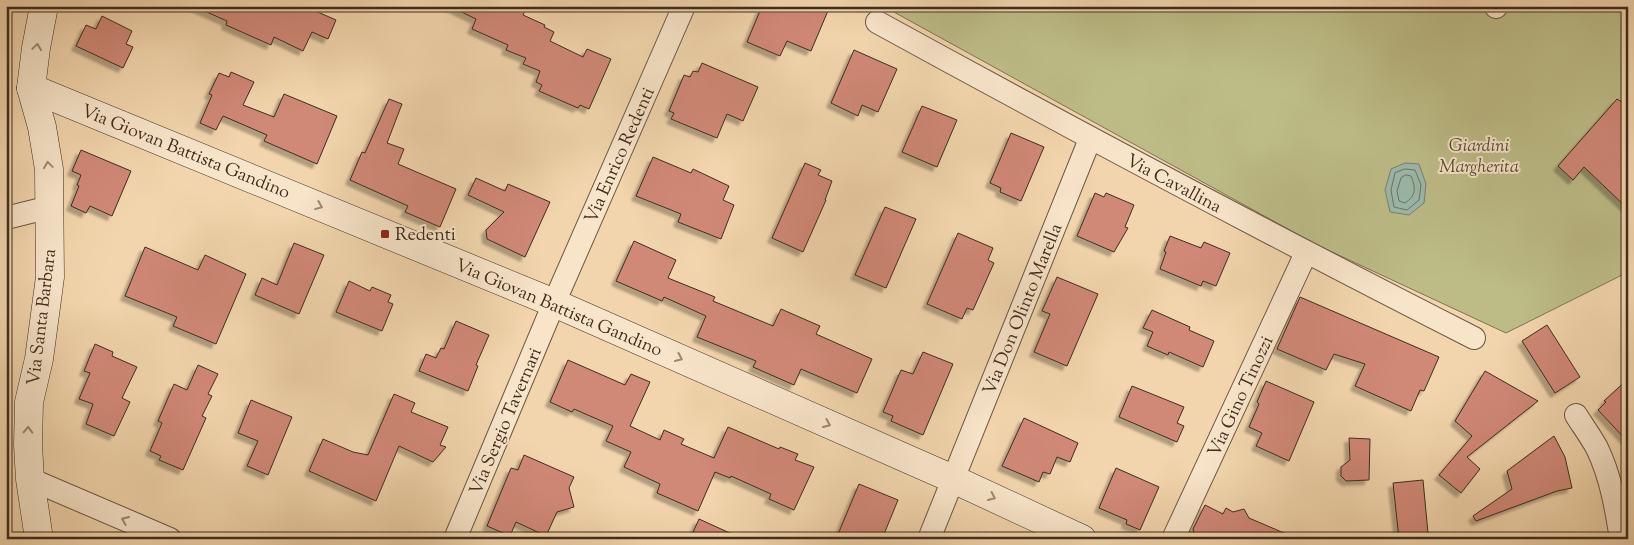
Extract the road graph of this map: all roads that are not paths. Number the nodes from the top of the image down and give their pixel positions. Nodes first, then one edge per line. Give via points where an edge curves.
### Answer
1 (44, 6) edge
2 (684, 6) edge
3 (877, 22) dead end
4 (32, 88) junction
5 (1090, 139) junction
6 (50, 207) junction
7 (6, 218) edge
8 (1306, 253) junction
9 (554, 303) junction
10 (1474, 338) dead end
11 (1576, 415) dead end
12 (30, 479) junction
13 (954, 480) junction
14 (39, 539) edge
15 (170, 539) edge
16 (455, 539) edge
17 (929, 539) edge
18 (1082, 539) edge
19 (1173, 539) edge
20 (1621, 539) edge

4 -> 1 street, Via Santa Barbara
2 - 9 street, Via Enrico Redenti
3 - 5 street, Via Cavallina
6 -> 4 street, Via Santa Barbara via 49,169
4 -> 9 street, Via Giovan Battista Gandino
5 - 8 street, Via Cavallina
5 - 13 street, Via Don Olinto Marella
6 - 7 street
12 -> 6 street, Via Santa Barbara via 29,402 39,359 50,277
8 - 10 street, Via Cavallina
8 - 19 street, Via Gino Tinozzi
9 -> 13 street, Via Giovan Battista Gandino
9 - 16 street, Via Sergio Tavernari
11 - 20 street via 1597,448 1605,470 1614,496
12 - 14 street, Via Santa Barbara
15 -> 12 street
13 - 17 street, Via Don Olinto Marella
13 -> 18 street, Via Giovan Battista Gandino

